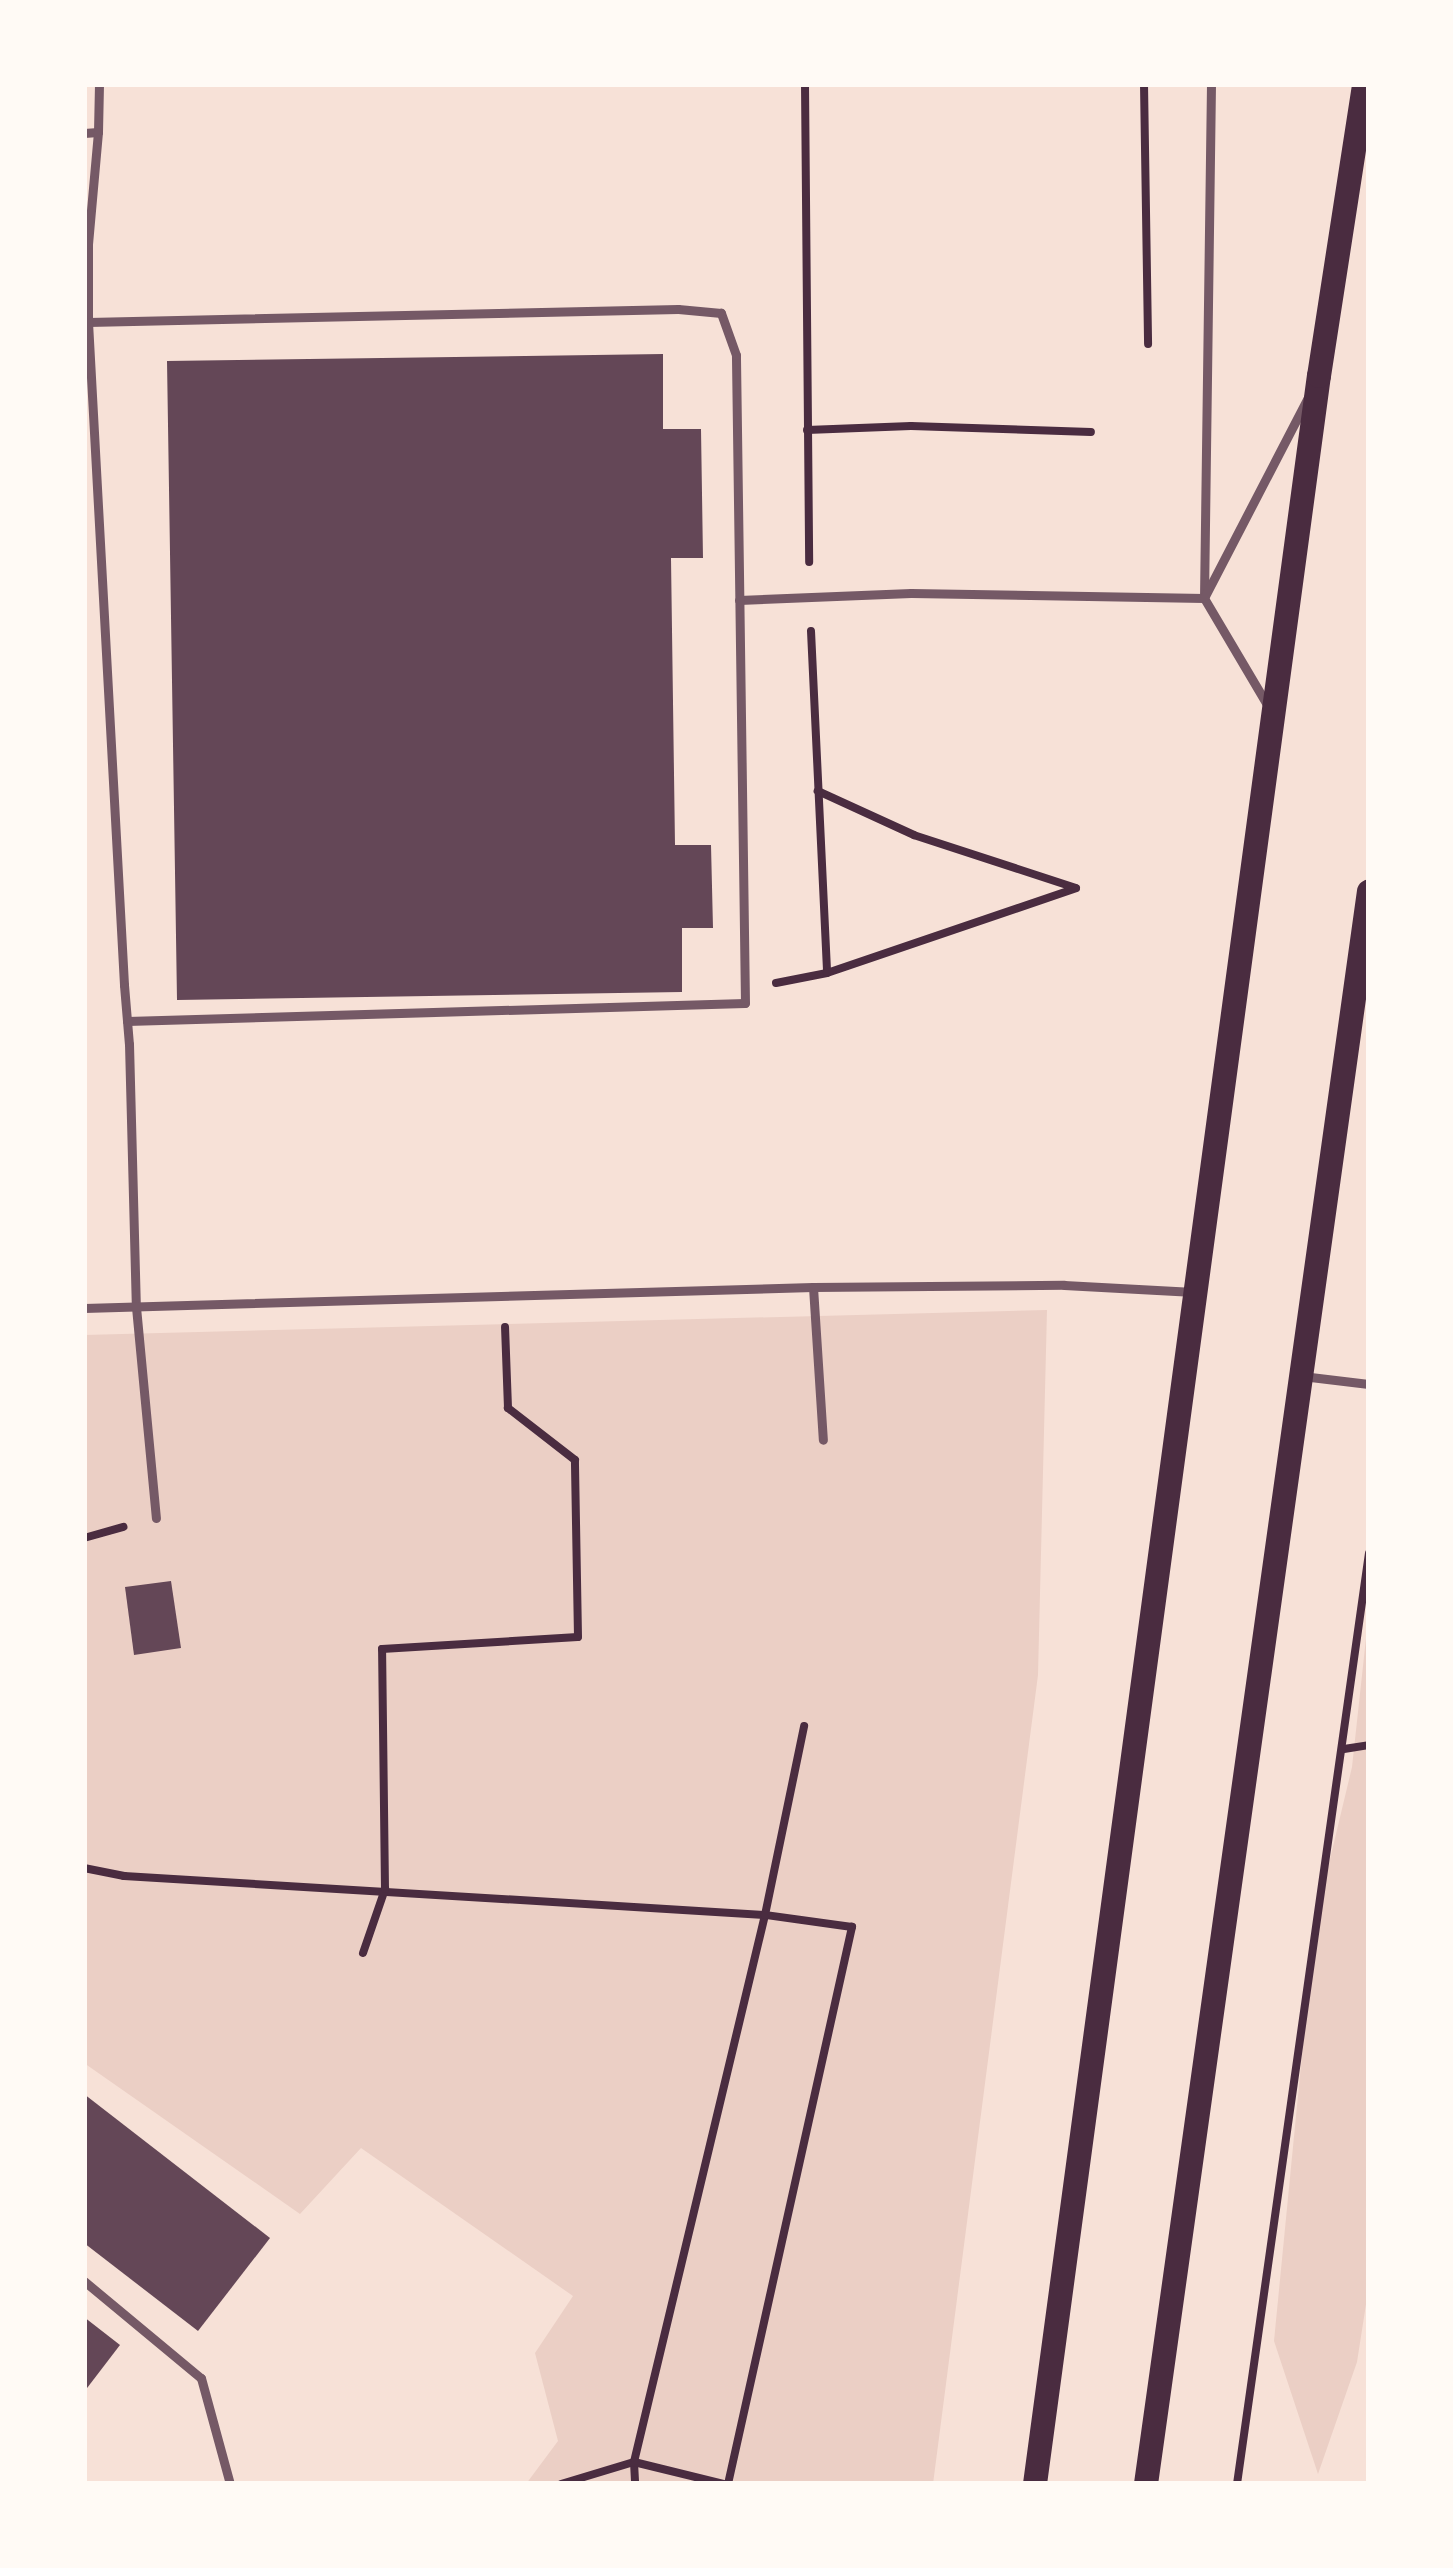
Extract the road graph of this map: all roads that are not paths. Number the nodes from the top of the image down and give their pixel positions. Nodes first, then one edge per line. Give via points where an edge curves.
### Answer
1 (98, 84) edge
2 (1211, 84) edge
3 (1364, 84) edge
4 (98, 132) junction
5 (84, 133) edge
6 (88, 322) junction
7 (1319, 376) junction
8 (1204, 598) junction
9 (739, 600) junction
10 (1275, 718) junction
11 (1369, 892) edge
12 (127, 1021) junction
13 (813, 1286) junction
14 (1198, 1292) junction
15 (136, 1306) junction
16 (84, 1307) edge
17 (1302, 1376) junction
18 (1369, 1384) edge
19 (823, 1440) dead end
20 (156, 1518) dead end
21 (84, 2281) edge
22 (230, 2484) edge
23 (1035, 2484) edge
24 (1146, 2484) edge

1 - 4 lane
2 - 8 lane
3 - 7 main road
4 - 5 lane
4 - 6 lane
6 - 9 lane via 721,313 736,355
6 - 12 lane
7 - 8 lane
7 - 10 main road
8 - 9 lane
8 - 10 lane
9 - 12 lane via 745,1003
10 - 14 main road
11 - 17 main road
12 - 15 lane
13 - 14 lane
13 - 15 lane
13 - 19 lane
14 - 23 main road
15 - 16 lane
15 - 20 lane
17 - 18 lane
17 - 24 main road
21 - 22 lane via 201,2378

